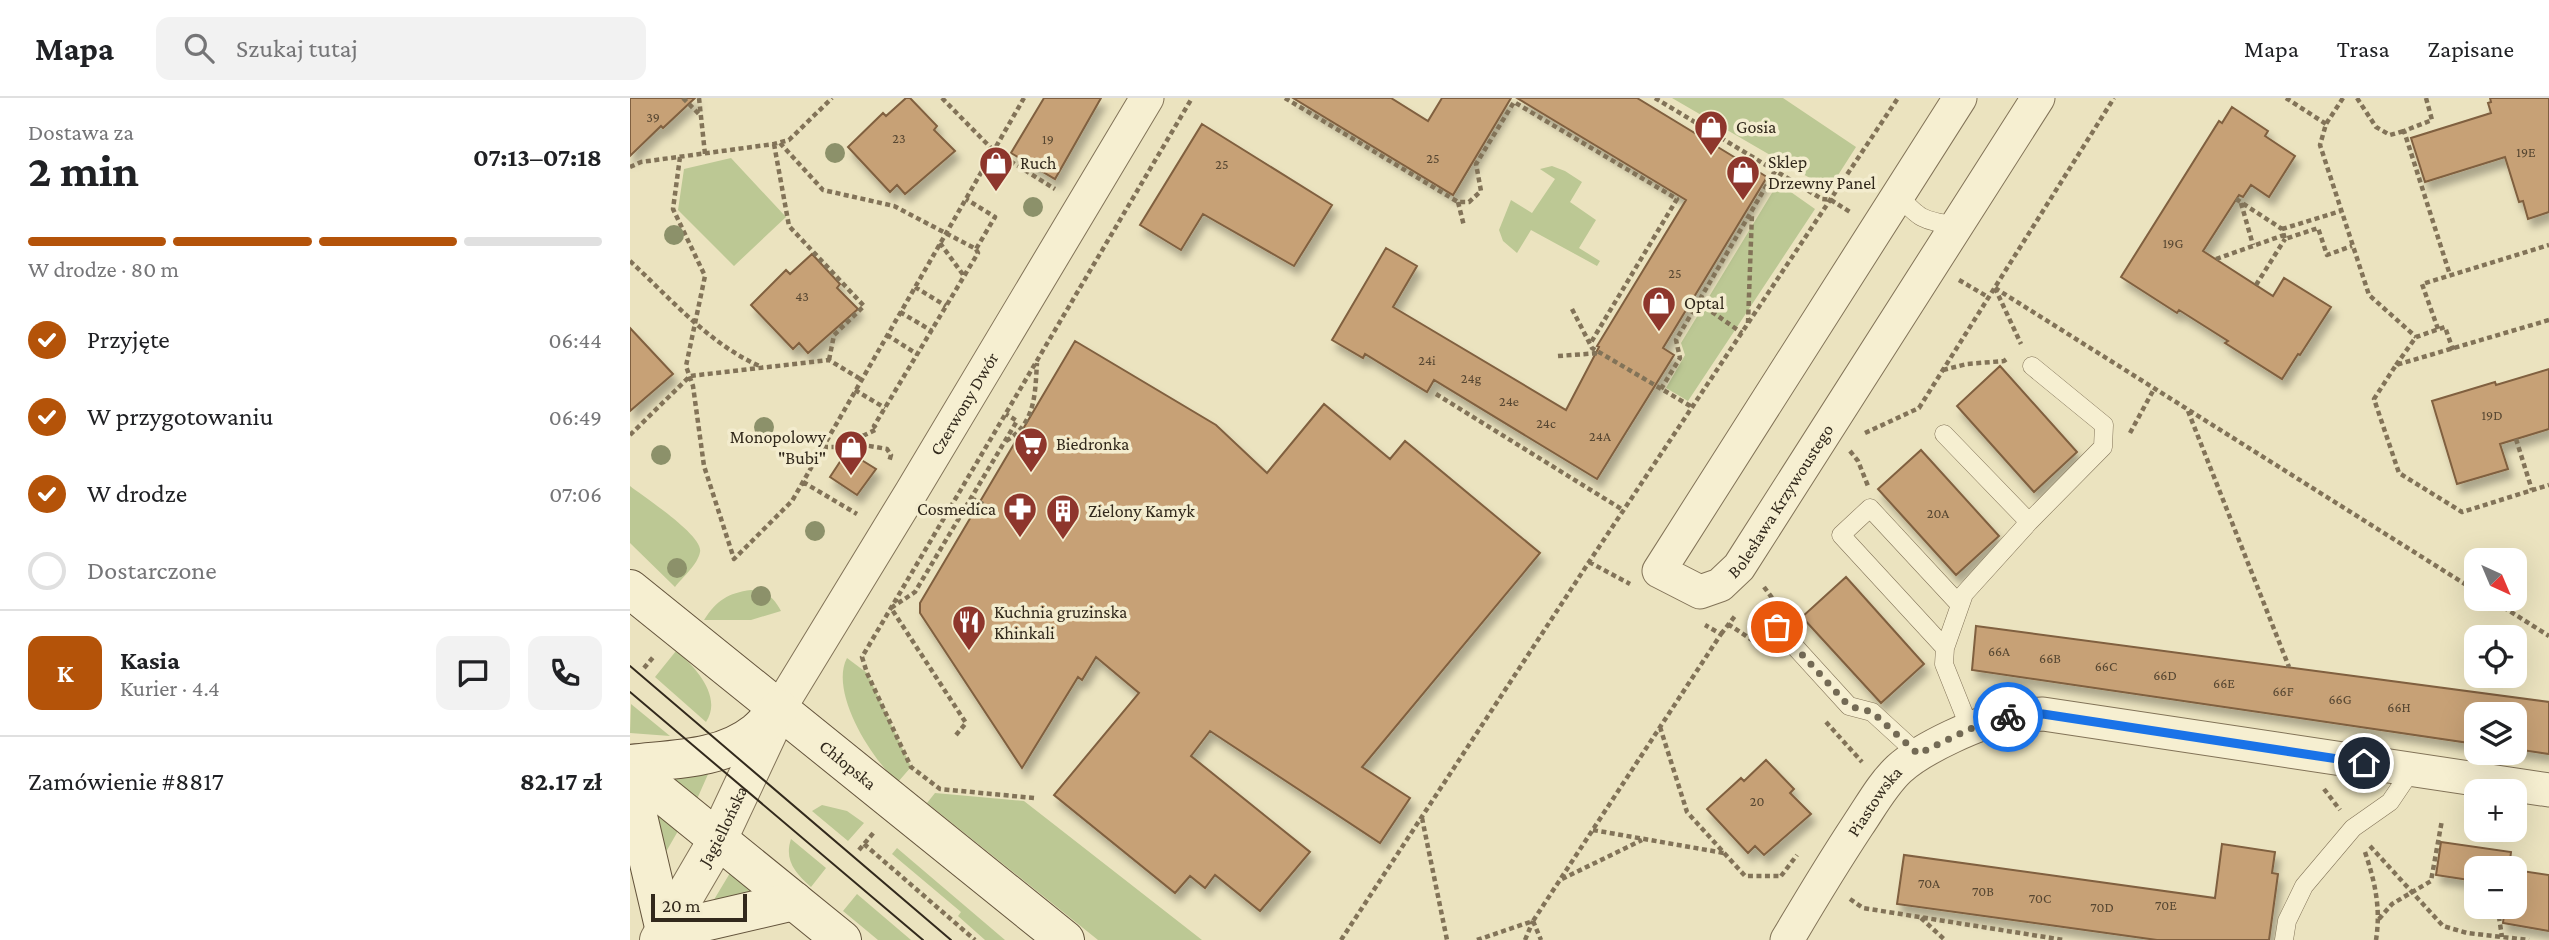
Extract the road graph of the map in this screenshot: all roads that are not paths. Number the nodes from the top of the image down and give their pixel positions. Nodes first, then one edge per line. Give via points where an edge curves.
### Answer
1 (1147, 98) edge
2 (1960, 98) edge
3 (2038, 98) edge
4 (1898, 195) junction
5 (1956, 226) junction
6 (2032, 366) dead end
7 (1944, 434) dead end
8 (2029, 522) junction
9 (630, 589) edge
10 (1960, 605) junction
11 (1777, 627) dead end
12 (1945, 648) junction
13 (779, 709) junction
14 (1970, 729) junction
15 (1918, 754) junction
16 (630, 766) edge
17 (2411, 771) junction
18 (630, 782) edge
19 (2549, 790) edge
20 (718, 839) junction
21 (794, 901) junction
22 (662, 935) edge
23 (842, 940) edge
24 (1065, 940) edge
25 (1787, 940) edge
26 (2284, 940) edge

1 - 13 street, Czerwony Dwór
2 - 4 street, Bolesława Krzywoustego
3 - 5 street, Bolesława Krzywoustego
4 - 5 lane via 1916,216
4 - 5 street, Bolesława Krzywoustego via 1659,571 1700,592 1720,585 1739,567
6 - 8 lane via 2104,425 2103,447
7 - 8 lane
8 - 10 lane via 1964,594
9 - 13 main road, Chłopska
10 - 12 lane
10 - 12 lane via 1870,508 1841,535
11 - 15 lane via 1849,706 1872,712
12 - 14 lane via 1944,664
13 - 16 main road via 755,733 727,748 706,756
13 - 20 main road, Jagiellońska
13 - 24 main road, Chłopska
14 - 15 street, Piastowska
14 - 17 street, Piastowska via 2010,716 2043,714
15 - 25 street, Piastowska via 1880,792
16 - 20 main road
17 - 19 street, Piastowska
17 - 26 lane via 2390,802 2353,828 2304,886 2287,921
18 - 22 main road
20 - 21 main road
20 - 22 main road, Jagiellońska
21 - 22 main road
21 - 23 main road

